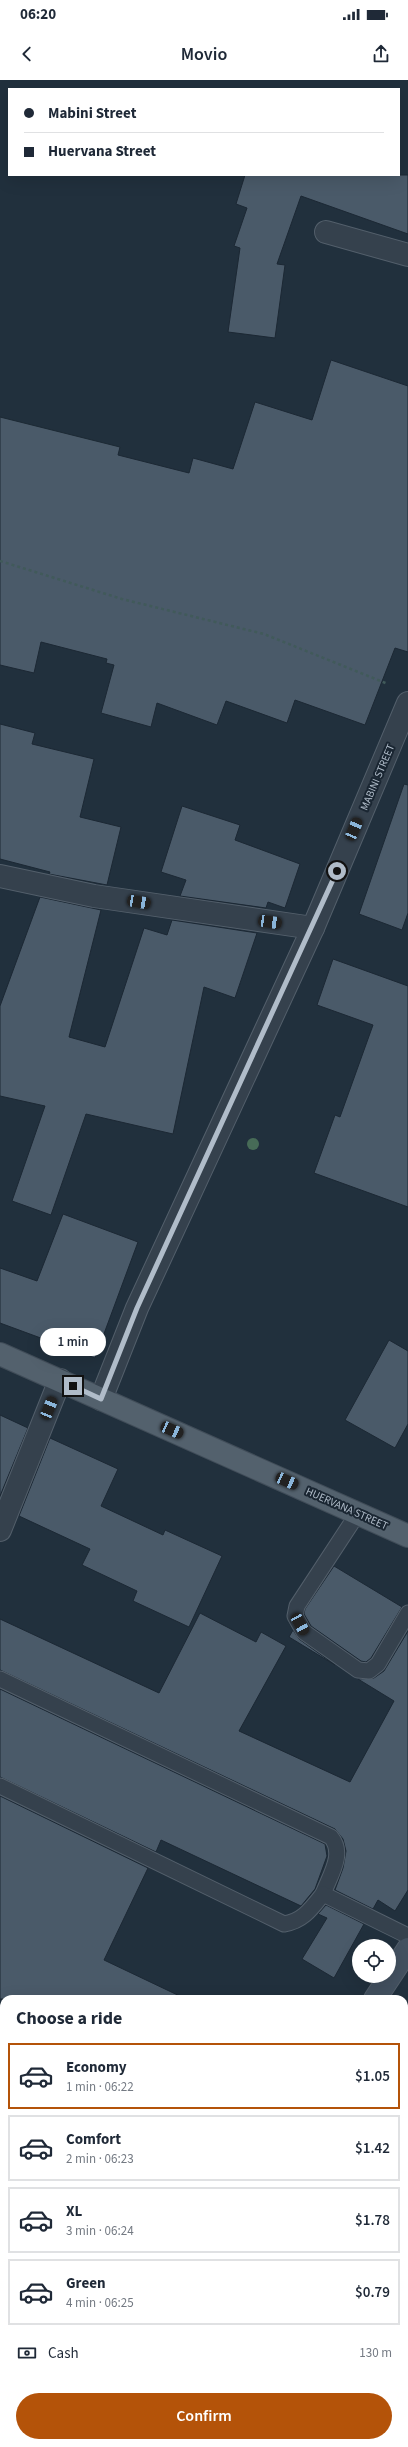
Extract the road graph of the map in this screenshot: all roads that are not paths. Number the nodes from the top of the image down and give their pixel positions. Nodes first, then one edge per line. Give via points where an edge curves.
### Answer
1 (326, 232) dead end
2 (408, 255) edge
3 (408, 703) edge
4 (0, 876) edge
5 (313, 928) junction
6 (0, 1354) edge
7 (60, 1380) junction
8 (101, 1399) junction
9 (358, 1513) junction
10 (0, 1530) edge
11 (408, 1536) edge
12 (408, 1613) edge
13 (0, 1679) edge
14 (0, 1786) edge
15 (323, 1894) junction
16 (408, 1936) edge
17 (408, 1949) edge
18 (378, 1995) edge

1 - 2 street
3 - 5 street, MABINI STREET
4 - 5 street via 94,896
5 - 8 street, MABINI STREET via 137,1308
6 - 7 main road, HUERVANA STREET
7 - 8 main road, HUERVANA STREET
7 - 10 street
8 - 9 main road, HUERVANA STREET
9 - 11 main road, HUERVANA STREET
9 - 12 lane via 297,1606 295,1616 304,1632 358,1670 369,1671 378,1664
13 - 15 lane via 331,1837 337,1844 338,1853
14 - 15 lane via 284,1924 296,1922 306,1915
15 - 16 lane
17 - 18 street

